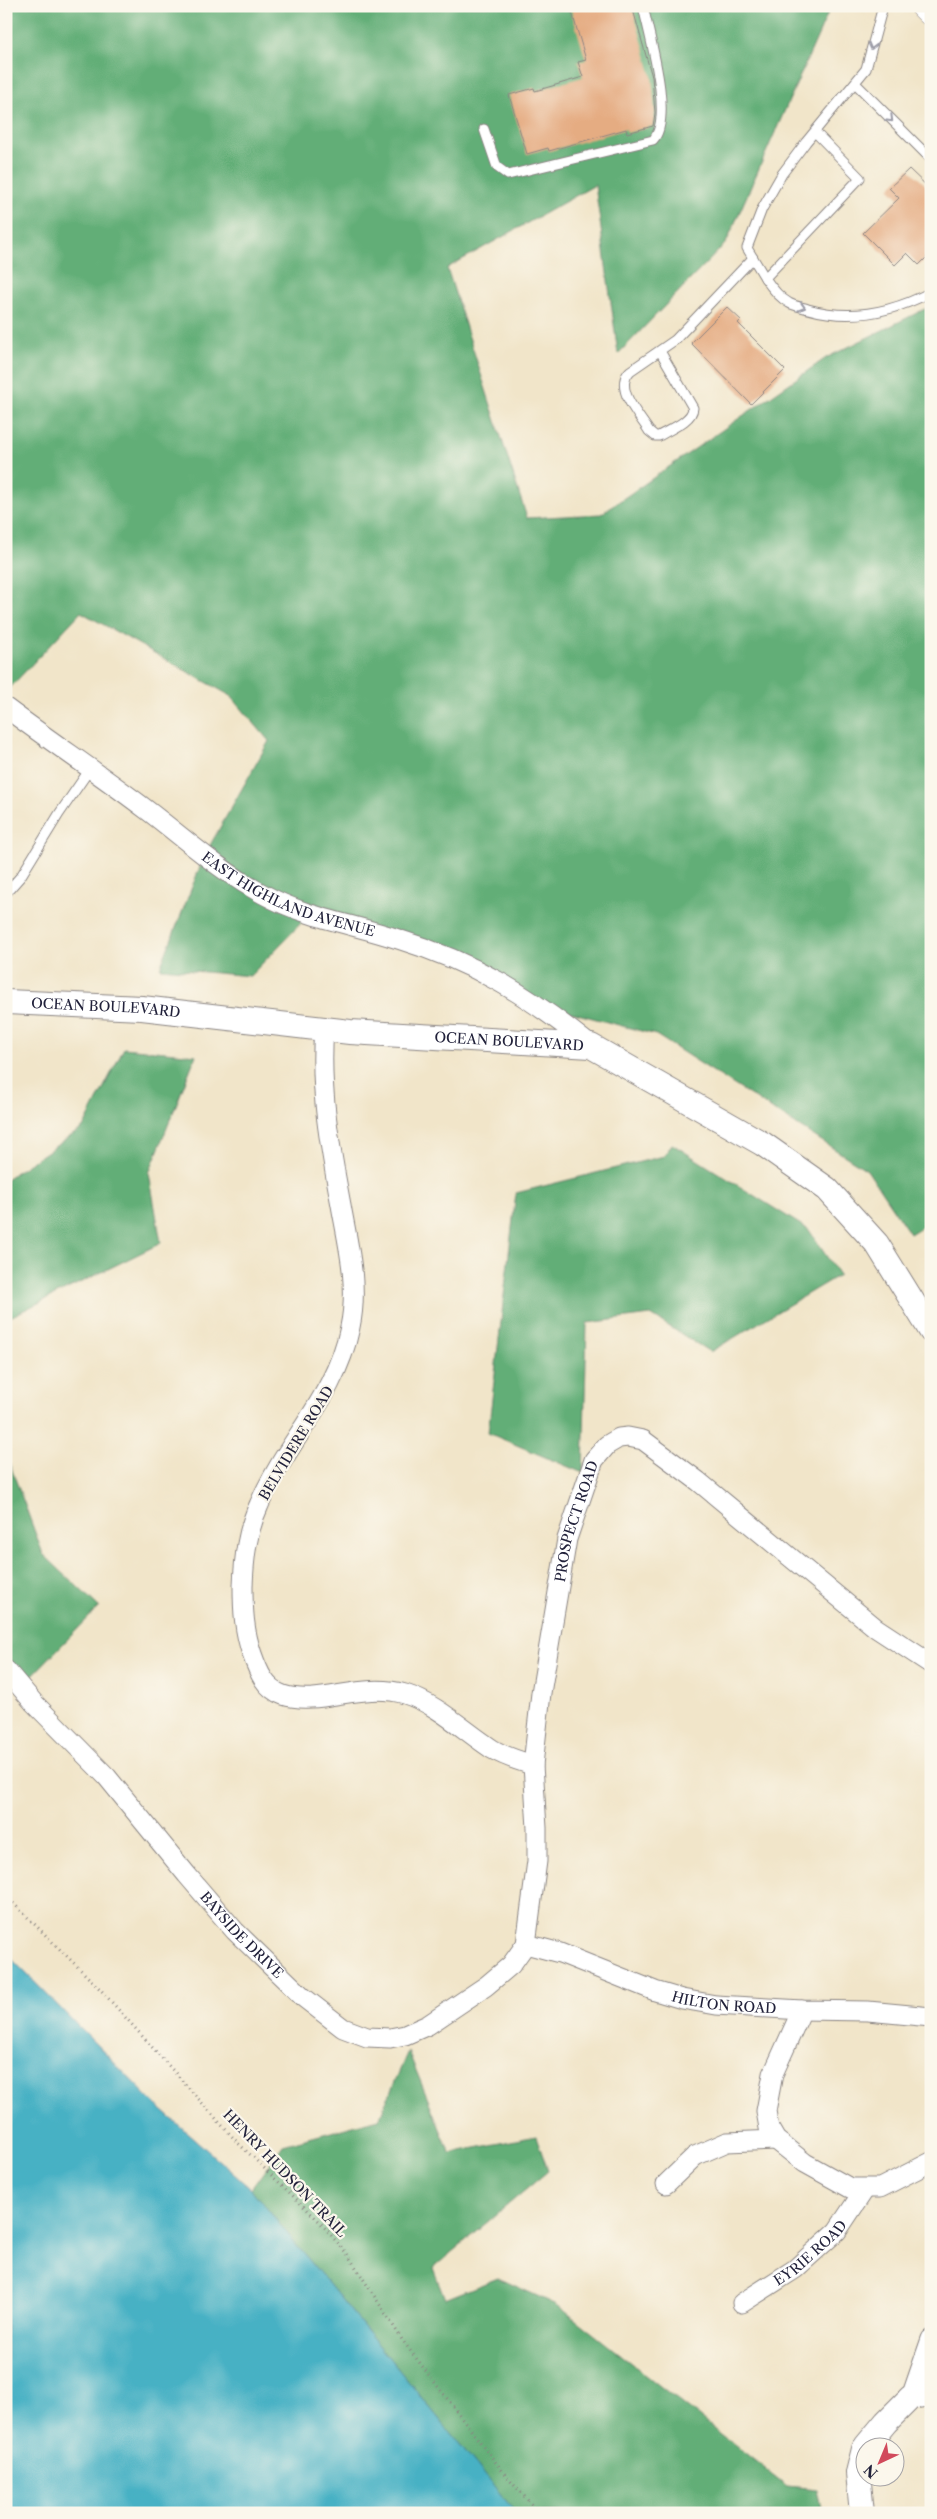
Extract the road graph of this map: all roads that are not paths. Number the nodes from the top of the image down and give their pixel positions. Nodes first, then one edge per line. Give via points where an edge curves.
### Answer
1 (642, 6) edge
2 (884, 6) edge
3 (925, 6) edge
4 (931, 12) edge
5 (856, 84) junction
6 (484, 129) dead end
7 (815, 132) junction
8 (931, 159) edge
9 (753, 258) junction
10 (765, 278) junction
11 (931, 292) edge
12 (660, 350) junction
13 (6, 708) edge
14 (90, 769) junction
15 (6, 893) edge
16 (6, 1002) edge
17 (324, 1029) junction
18 (591, 1046) junction
19 (931, 1331) edge
20 (931, 1664) edge
21 (6, 1670) edge
22 (533, 1765) junction
23 (526, 1944) junction
24 (802, 2010) junction
25 (931, 2017) edge
26 (776, 2140) junction
27 (931, 2162) edge
28 (666, 2184) dead end
29 (865, 2189) junction
30 (742, 2302) dead end
31 (931, 2340) edge
32 (921, 2395) edge
33 (875, 2436) edge
34 (859, 2486) edge
35 (862, 2513) edge

1 - 6 lane via 659,83 661,114 659,131 653,140 508,174 497,167
2 -> 5 lane via 866,69
3 - 4 highway
5 - 7 lane
5 -> 8 lane
7 - 9 lane via 782,174 762,209 747,248
7 - 10 lane via 860,178
9 - 10 lane
9 - 12 lane via 675,340
10 -> 11 lane via 789,303 817,312 849,315 881,312
12 - 12 lane via 630,371 623,382 625,392 655,436 688,418 693,408
13 - 14 street, EAST HIGHLAND AVENUE
14 - 15 lane via 21,876
14 - 18 street, EAST HIGHLAND AVENUE via 261,893 309,915 397,938 494,977 546,1010
16 - 17 street, OCEAN BOULEVARD via 142,1008
17 - 18 street, OCEAN BOULEVARD
17 - 22 street, BELVIDERE ROAD via 321,1062 328,1131 352,1266 351,1324 330,1387 273,1476 250,1527 242,1611 247,1642 262,1678 283,1695 313,1698 376,1689 406,1695 426,1703 493,1750
18 - 19 street, OCEAN BOULEVARD via 763,1144 827,1189 877,1244
20 - 22 street, PROSPECT ROAD via 876,1628 698,1481 643,1440 619,1438 594,1460 568,1539 541,1693
21 - 23 street, BAYSIDE DRIVE via 34,1703 108,1777 236,1931 303,1997 343,2028 367,2037 390,2038 428,2025 512,1965
22 - 23 street, PROSPECT ROAD via 536,1861
23 - 24 street, HILTON ROAD via 560,1953 682,2000
24 - 25 street, HILTON ROAD via 868,2011
24 - 26 street via 773,2074 766,2111 769,2128
26 - 28 street via 727,2142 695,2156
26 - 29 street via 826,2176 850,2188
27 - 29 street via 880,2188
29 - 30 street, EYRIE ROAD via 837,2231 795,2269
31 - 32 street
32 - 33 street via 886,2422
34 - 35 street

